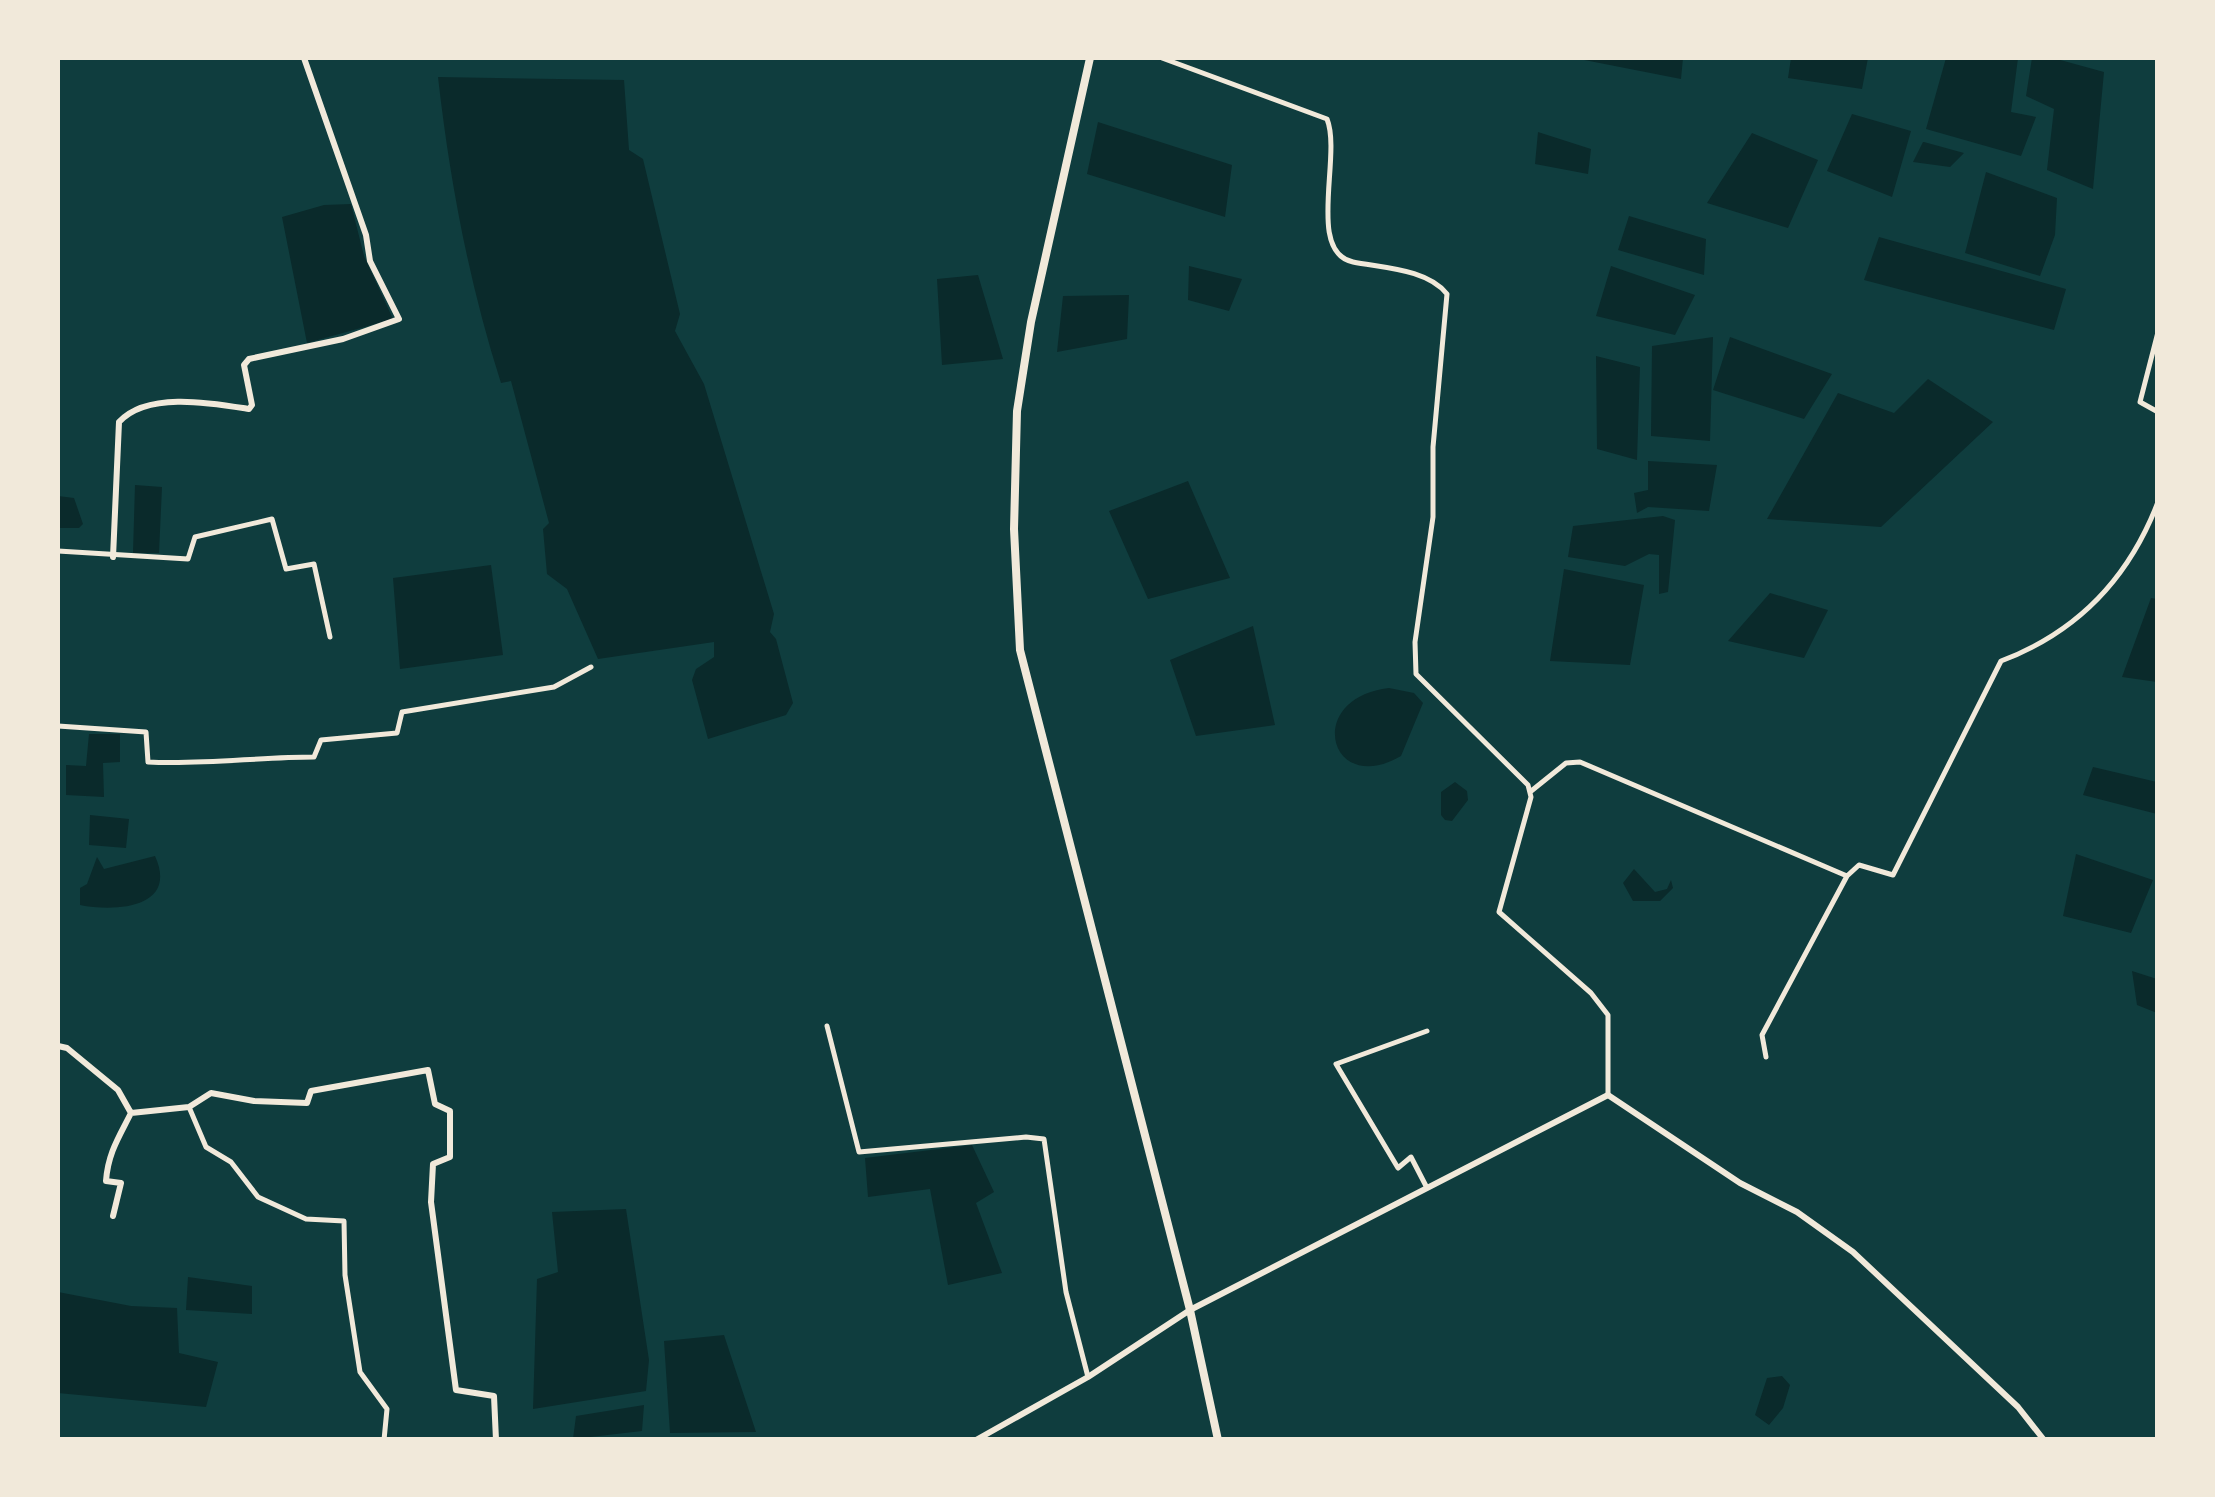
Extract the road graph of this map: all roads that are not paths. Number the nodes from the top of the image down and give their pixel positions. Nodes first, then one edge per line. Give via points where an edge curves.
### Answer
1 (304, 58) edge
2 (1090, 58) edge
3 (1162, 58) edge
4 (2158, 332) edge
5 (2158, 412) edge
6 (2158, 451) edge
7 (2158, 465) edge
8 (2158, 502) edge
9 (58, 551) edge
10 (113, 557) junction
11 (330, 637) dead end
12 (590, 667) dead end
13 (58, 726) edge
14 (1530, 792) junction
15 (1847, 876) junction
16 (827, 1026) dead end
17 (1428, 1031) dead end
18 (58, 1046) edge
19 (1766, 1057) dead end
20 (1608, 1095) junction
21 (189, 1107) junction
22 (131, 1114) junction
23 (1426, 1186) junction
24 (114, 1216) dead end
25 (1190, 1310) junction
26 (1088, 1377) junction
27 (384, 1440) edge
28 (496, 1440) edge
29 (976, 1440) edge
30 (1218, 1440) edge
31 (2044, 1440) edge

1 - 10 street via 370,261 399,319 344,340 249,359 249,409 208,403 142,406 126,414 119,422
2 - 25 highway via 1017,412 1020,650
3 - 14 street via 1326,119 1333,136 1326,226 1332,246 1346,260 1417,275 1447,294 1415,667 1420,680
4 - 5 street via 2140,402
6 - 7 street
8 - 15 street via 2124,572 2098,602 2039,647 2001,661 1894,875 1858,865
9 - 10 street
10 - 11 street via 188,558 195,537 272,519 286,570 314,564
12 - 13 street via 554,687 402,712 397,733 322,740 314,756 148,762 146,732
14 - 15 street via 1566,763 1580,762
14 - 20 street via 1498,912 1608,1015
15 - 19 street via 1762,1035
16 - 26 street via 859,1152 1026,1136 1044,1140 1066,1292
17 - 23 street via 1336,1064 1398,1168 1411,1156
18 - 22 street via 118,1090
20 - 23 street
20 - 31 street via 1853,1252 2018,1407
21 - 22 street
21 - 27 street via 206,1147 231,1162 258,1197 306,1218 344,1221 352,1333 360,1372 387,1410
21 - 28 street via 211,1093 294,1105 306,1103 311,1091 428,1070 434,1104 450,1111 450,1157 433,1164 431,1202 456,1390 494,1396
22 - 24 street via 116,1133 108,1164 106,1181 121,1183
23 - 25 street
25 - 26 street
25 - 30 highway
26 - 29 street

